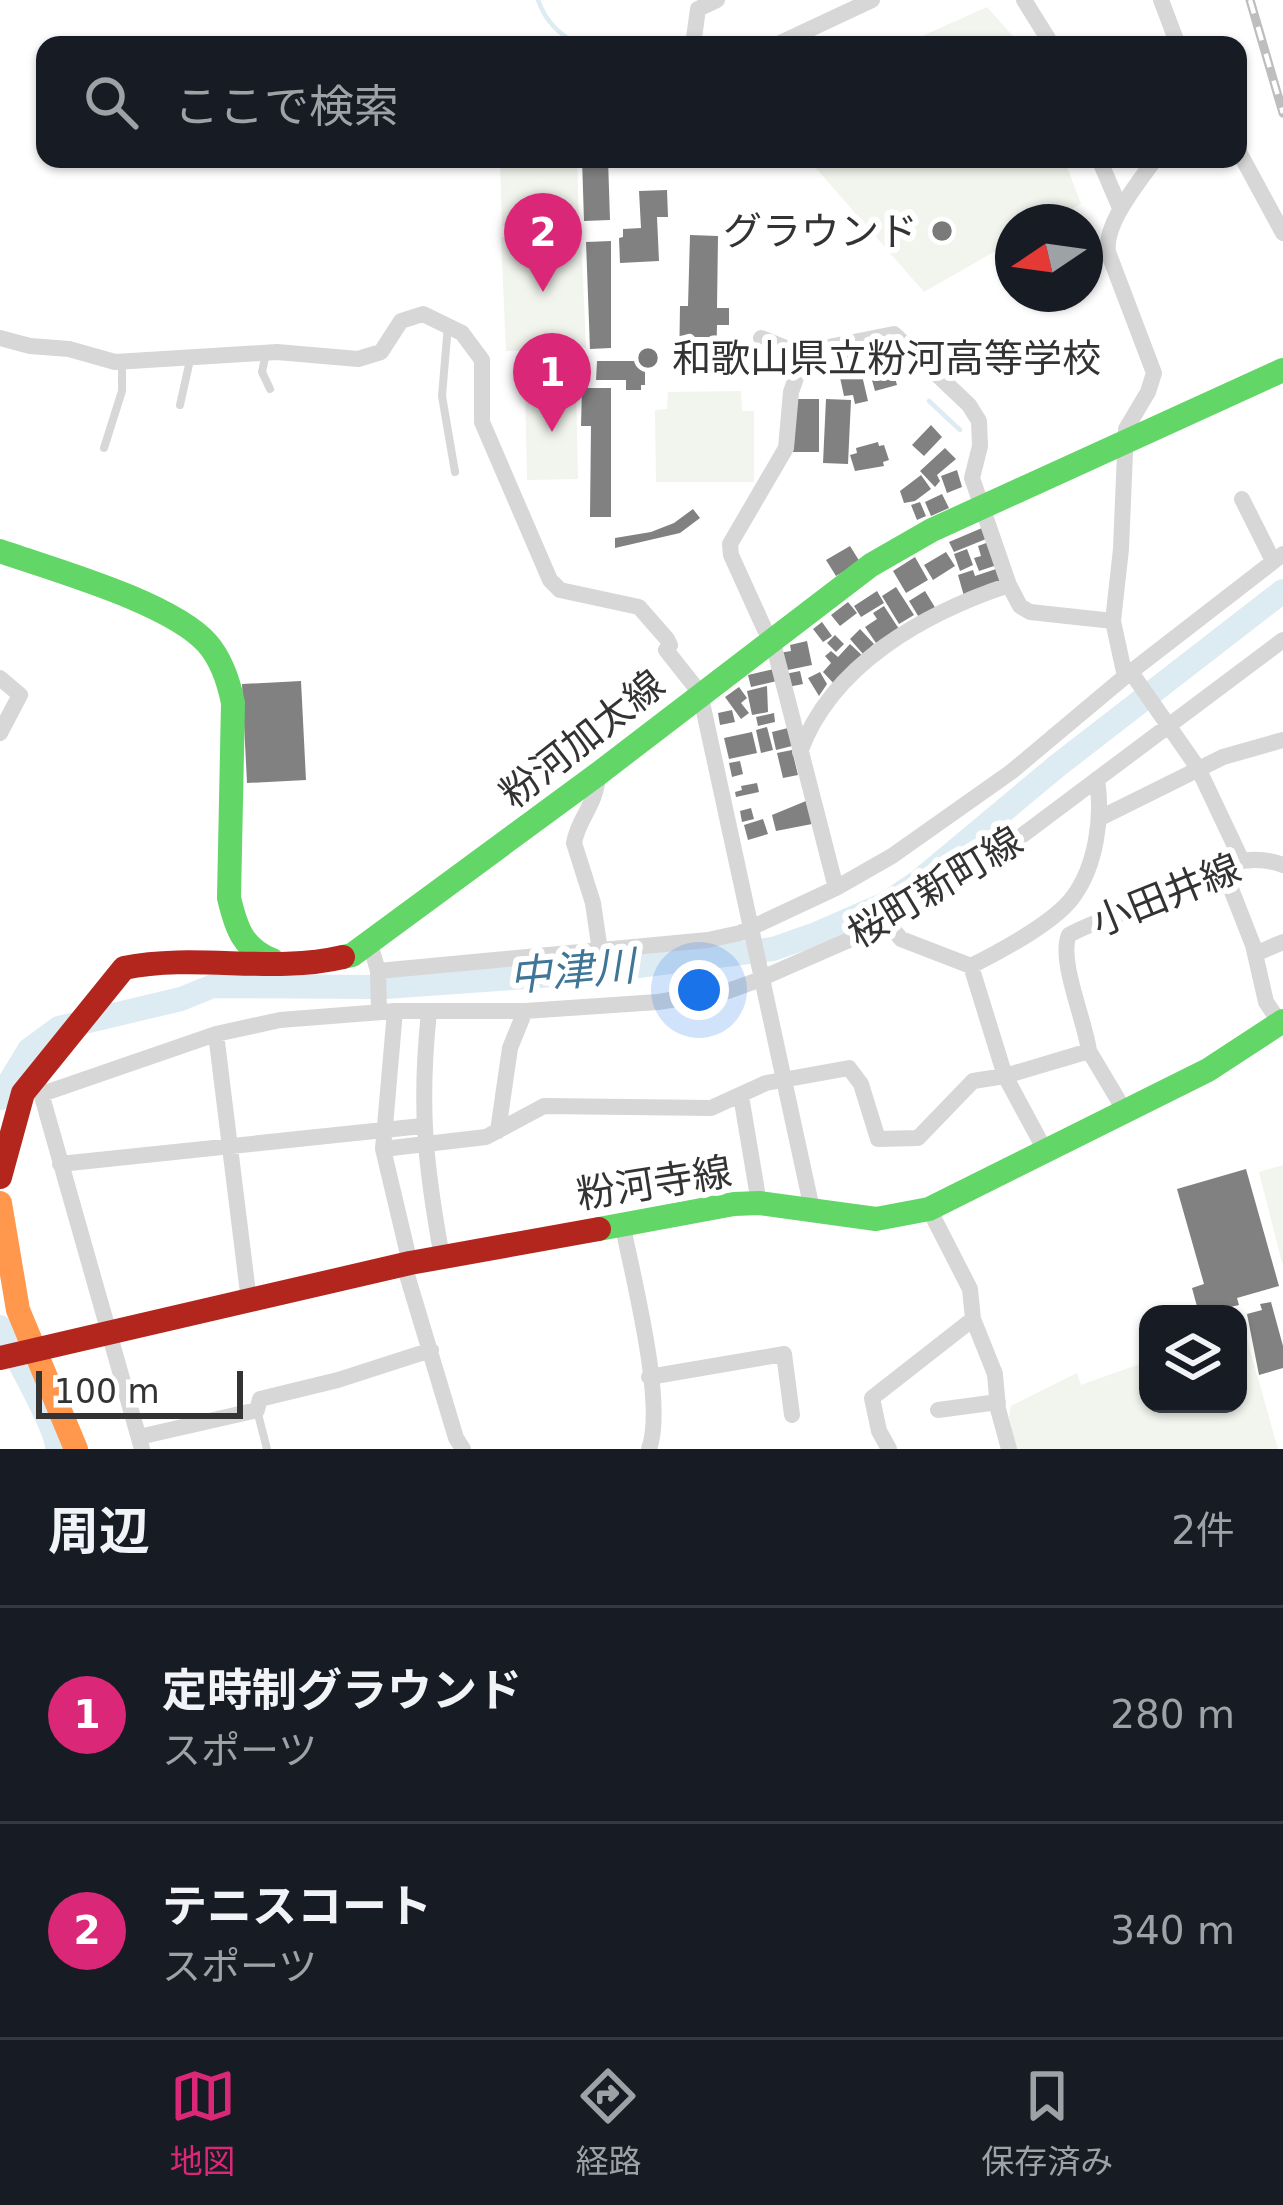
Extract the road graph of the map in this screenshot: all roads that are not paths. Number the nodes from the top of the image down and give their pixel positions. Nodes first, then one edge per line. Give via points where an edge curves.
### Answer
1 (717, 0) edge
2 (872, 0) edge
3 (1024, 0) edge
4 (1161, 0) edge
5 (694, 36) edge
6 (795, 36) edge
7 (1046, 36) edge
8 (1175, 36) edge
9 (1247, 167) edge
10 (1104, 168) edge
11 (1149, 168) edge
12 (1120, 208) junction
13 (1283, 233) edge
14 (448, 325) junction
15 (0, 338) edge
16 (761, 338) dead end
17 (805, 352) junction
18 (266, 353) junction
19 (190, 356) junction
20 (121, 361) junction
21 (1283, 370) edge
22 (270, 389) dead end
23 (180, 405) dead end
24 (1127, 441) junction
25 (104, 448) dead end
26 (455, 472) dead end
27 (1242, 499) dead end
28 (982, 507) junction
29 (0, 551) edge
30 (1278, 557) edge
31 (1009, 585) junction
32 (1113, 621) junction
33 (768, 634) junction
34 (1283, 640) edge
35 (1131, 674) junction
36 (0, 678) edge
37 (700, 693) junction
38 (1166, 724) junction
39 (0, 733) edge
40 (1283, 740) edge
41 (800, 752) junction
42 (1198, 768) junction
43 (598, 774) junction
44 (1097, 779) junction
45 (1100, 818) junction
46 (1242, 861) junction
47 (1283, 865) edge
48 (1222, 866) junction
49 (836, 888) junction
50 (232, 902) junction
51 (1054, 914) junction
52 (888, 923) junction
53 (753, 931) junction
54 (1065, 941) junction
55 (1283, 942) edge
56 (370, 944) junction
57 (600, 951) junction
58 (1255, 954) junction
59 (272, 960) junction
60 (207, 962) junction
61 (971, 966) junction
62 (378, 971) junction
63 (762, 971) junction
64 (384, 1008) junction
65 (525, 1011) junction
66 (429, 1012) junction
67 (1281, 1022) edge
68 (216, 1034) junction
69 (1089, 1051) junction
70 (1005, 1076) junction
71 (786, 1079) junction
72 (39, 1084) junction
73 (741, 1096) junction
74 (1126, 1113) junction
75 (498, 1131) junction
76 (422, 1137) junction
77 (382, 1140) junction
78 (231, 1149) junction
79 (1046, 1152) junction
80 (61, 1164) junction
81 (0, 1177) edge
82 (759, 1202) junction
83 (0, 1203) edge
84 (812, 1209) junction
85 (929, 1209) junction
86 (622, 1222) junction
87 (442, 1257) junction
88 (407, 1264) junction
89 (248, 1301) junction
90 (973, 1319) junction
91 (108, 1334) junction
92 (431, 1349) junction
93 (18, 1354) edge
94 (649, 1376) junction
95 (998, 1402) junction
96 (257, 1410) junction
97 (938, 1411) dead end
98 (792, 1415) dead end
99 (140, 1443) edge
100 (76, 1449) edge
101 (267, 1449) edge
102 (463, 1449) edge
103 (650, 1449) edge
104 (890, 1449) edge
105 (1009, 1449) edge

1 - 5 street via 698,9
2 - 6 street
3 - 7 street
4 - 8 street
9 - 13 street
10 - 12 street
11 - 12 street
12 - 24 street via 1108,252 1154,373
14 - 18 street via 427,314 401,321 387,346 367,358
14 - 26 lane via 442,396
14 - 37 street via 484,364 482,422 550,580 560,590 639,607
15 - 20 street
16 - 17 street
17 - 28 street via 894,334 979,421 972,478
17 - 33 street via 790,392 786,448 734,535 731,555
18 - 19 street
18 - 22 lane via 262,372
19 - 20 street
19 - 23 lane
20 - 25 lane via 122,391
21 - 24 main road, 粉河加太線
24 - 28 main road, 粉河加太線
24 - 32 street
27 - 30 street
28 - 31 street
28 - 33 main road, 粉河加太線 via 871,565
29 - 50 main road via 180,621 206,642 233,704
30 - 35 street
31 - 32 street via 1030,612
31 - 41 street via 954,603 894,639 820,710
32 - 35 street
33 - 37 main road, 粉河加太線
33 - 41 street
34 - 38 street, 桜町新町線
35 - 38 street
35 - 49 street via 1011,772
36 - 39 street via 20,695
37 - 43 main road, 粉河加太線
37 - 53 street
38 - 42 street
38 - 44 street, 桜町新町線
40 - 42 street
41 - 49 street
42 - 45 street
42 - 46 street
43 - 56 main road, 粉河加太線
43 - 57 street via 574,843
44 - 45 street
44 - 52 street, 桜町新町線
45 - 51 street via 1078,889
46 - 47 street, 小田井線
46 - 48 street, 小田井線
48 - 54 street, 小田井線
48 - 58 street
49 - 53 street
50 - 59 main road via 250,949
50 - 60 main road
51 - 54 street
51 - 61 street
52 - 61 street via 901,939
52 - 63 street, 桜町新町線
53 - 57 street
53 - 63 street
54 - 69 street, 小田井線
55 - 58 street
56 - 59 main road, 粉河加太線 via 338,959
56 - 62 street
57 - 62 street
58 - 67 street via 1266,1002
59 - 60 main road, 粉河加太線
60 - 72 main road, 粉河加太線 via 140,964 115,975
61 - 70 street
62 - 64 street
63 - 65 street, 桜町新町線 via 728,991 694,997
63 - 71 street
64 - 66 street, 桜町新町線
64 - 68 street, 桜町新町線
64 - 77 street
65 - 66 street, 桜町新町線
65 - 75 street via 510,1048
66 - 76 street
67 - 74 main road, 粉河寺線
68 - 72 street, 桜町新町線
68 - 78 street
69 - 70 street
69 - 74 street, 小田井線
70 - 71 street via 973,1081 924,1135 905,1141 878,1139 854,1071
70 - 79 street
71 - 73 street
71 - 84 street
72 - 80 street
72 - 81 main road, 粉河加太線 via 18,1109
73 - 75 street via 711,1108 544,1106
73 - 82 street
74 - 79 main road, 粉河寺線
75 - 76 street via 471,1141
76 - 77 street
76 - 87 street
77 - 78 street
77 - 88 street
78 - 80 street
78 - 89 street
79 - 85 main road, 粉河寺線
80 - 91 street
82 - 84 main road, 粉河寺線
82 - 86 main road, 粉河寺線
83 - 93 main road
84 - 85 main road, 粉河寺線 via 876,1219
85 - 90 street via 970,1289
86 - 87 main road, 粉河寺線
86 - 94 street
87 - 88 main road, 粉河寺線
88 - 89 main road, 粉河寺線
88 - 92 street
89 - 91 main road, 粉河寺線
90 - 95 street
90 - 104 street via 872,1398
91 - 93 main road, 粉河寺線
91 - 99 street
92 - 96 street via 260,1399
92 - 102 street
93 - 100 main road
94 - 98 street via 784,1354
94 - 103 street
95 - 97 street
95 - 105 street
96 - 99 street
96 - 101 lane

